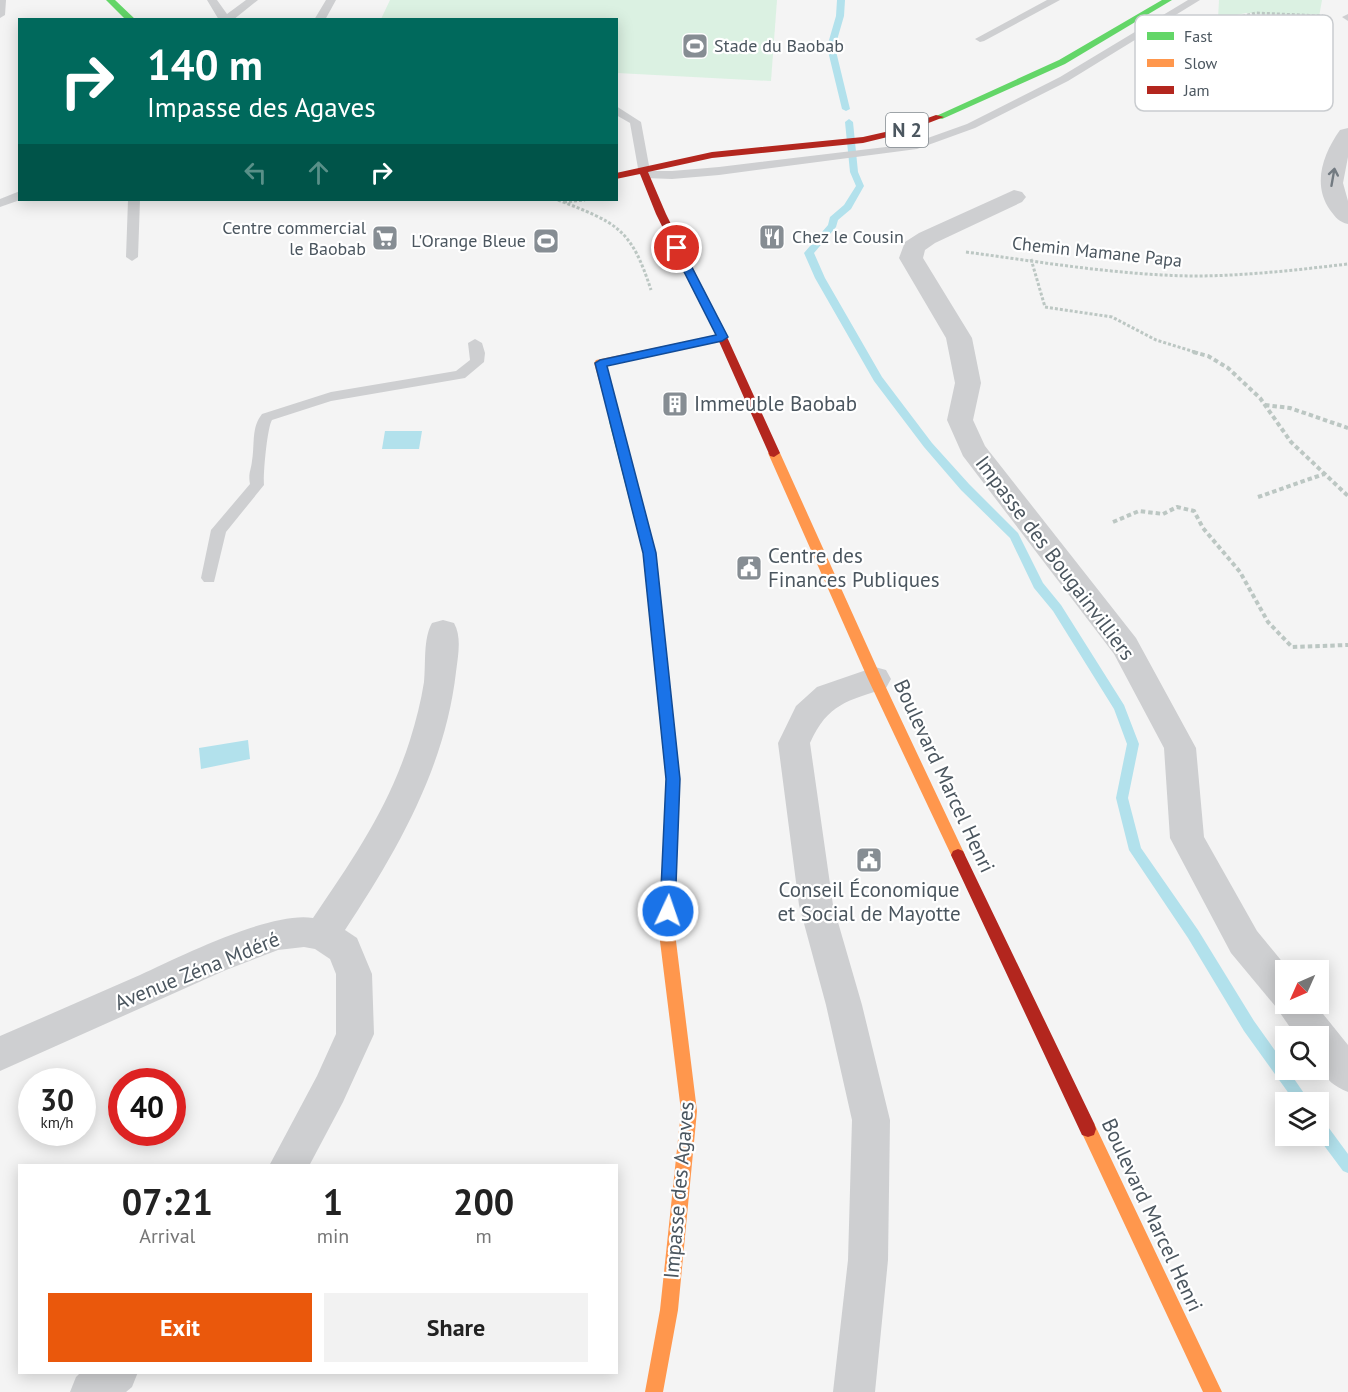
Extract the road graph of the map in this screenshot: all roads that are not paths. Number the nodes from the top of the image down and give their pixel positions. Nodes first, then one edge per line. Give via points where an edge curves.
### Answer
1 (1, 0) edge
2 (110, 0) edge
3 (212, 0) edge
4 (253, 0) edge
5 (331, 0) edge
6 (1055, 0) edge
7 (1168, 0) edge
8 (1195, 0) edge
9 (0, 15) edge
10 (1146, 15) edge
11 (1170, 15) edge
12 (130, 18) edge
13 (225, 18) edge
14 (229, 18) edge
15 (320, 18) edge
16 (1135, 21) edge
17 (1135, 36) edge
18 (980, 39) dead end
19 (618, 110) edge
20 (1348, 135) edge
21 (618, 166) edge
22 (645, 174) junction
23 (618, 176) edge
24 (18, 196) edge
25 (1014, 197) dead end
26 (134, 201) edge
27 (0, 203) edge
28 (1348, 217) edge
29 (132, 257) dead end
30 (722, 337) junction
31 (475, 343) dead end
32 (209, 578) dead end
33 (443, 631) dead end
34 (875, 679) junction
35 (322, 935) junction
36 (1275, 980) edge
37 (1301, 1014) edge
38 (0, 1054) edge
39 (1348, 1074) edge
40 (289, 1164) edge
41 (114, 1374) edge
42 (91, 1392) edge
43 (654, 1392) edge
44 (854, 1392) edge
45 (1213, 1392) edge

1 - 9 lane
2 - 12 main road
3 - 13 lane
4 - 14 lane
5 - 15 lane
6 - 18 lane
7 - 10 main road, N 2
8 - 11 lane
16 - 22 main road, N 2 via 1031,77 901,132 862,140 700,157
17 - 22 lane via 1064,79 971,126 912,147 719,171
19 - 22 lane via 635,122
28 -> 20 street via 1331,187 1340,145
21 - 22 main road
22 - 23 main road
22 - 30 main road, Boulevard Marcel Henri
24 - 27 lane
25 - 36 street, Impasse des Bougainvilliers via 927,238 914,247 911,258 958,338 968,383 960,420 973,449 1125,646 1180,748 1187,838 1244,942
26 - 29 lane
30 - 34 main road, Boulevard Marcel Henri
30 - 43 main road, Impasse des Agaves via 600,363 649,553 673,779 667,933 689,1111 669,1310
31 - 32 lane via 477,362 460,375 308,402 267,417 260,428 257,485 219,530
33 - 35 street via 444,658 424,751 382,843
34 - 44 street via 828,696 807,715 794,743 816,905 872,1120 868,1260
34 - 45 main road, Boulevard Marcel Henri
35 - 38 street, Avenue Zéna Mdéré via 277,935 213,959
35 - 40 street via 344,949 354,974 355,1034
37 - 39 street
41 - 42 street

